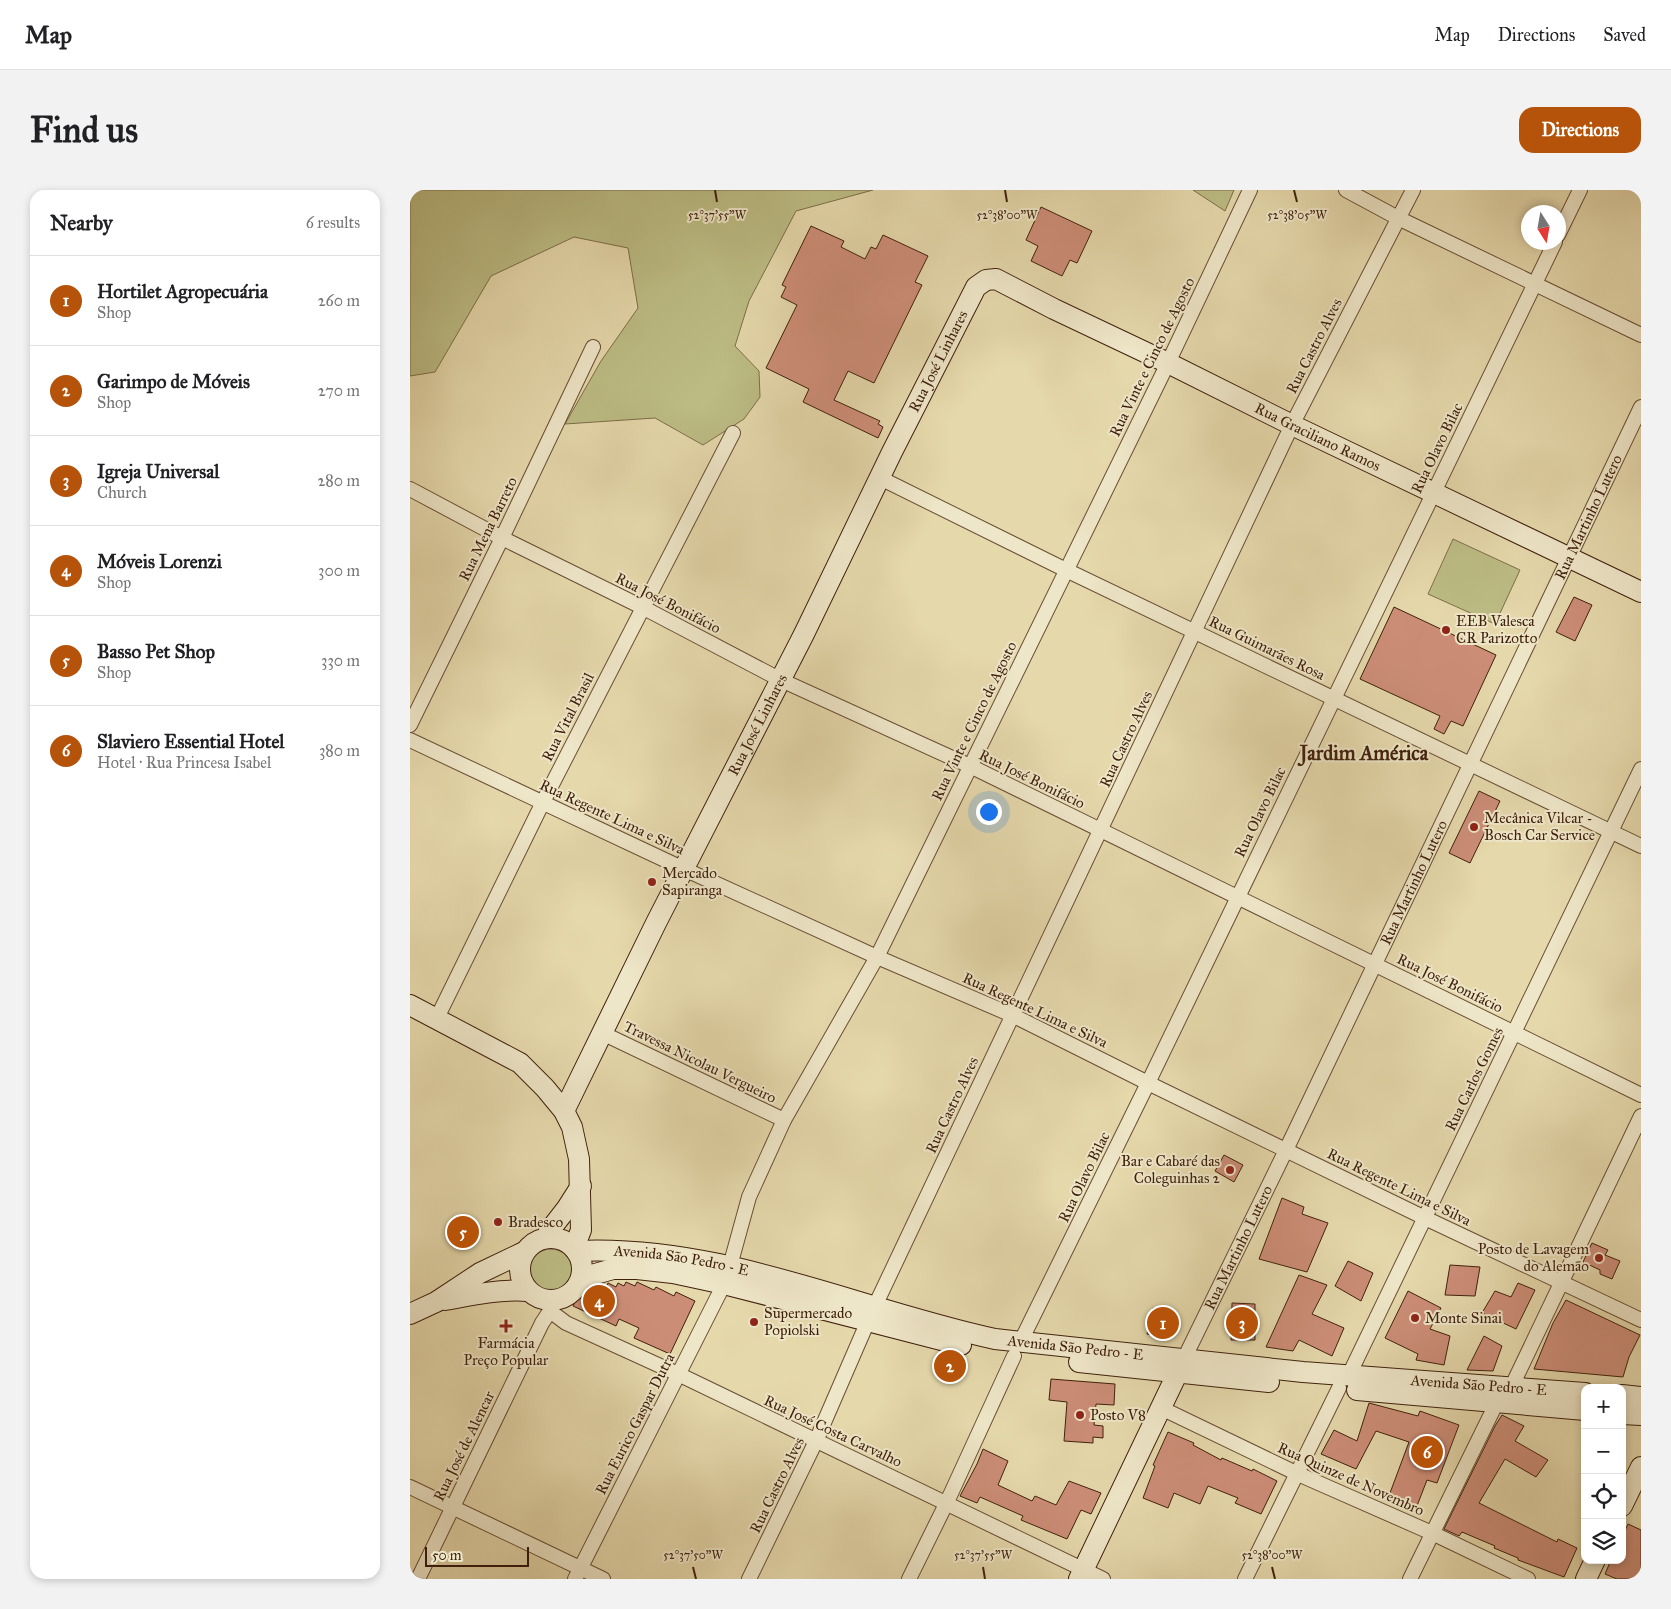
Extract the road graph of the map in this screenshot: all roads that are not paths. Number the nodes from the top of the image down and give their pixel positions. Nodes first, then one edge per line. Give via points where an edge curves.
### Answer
1 (1250, 190) edge
2 (1346, 190) edge
3 (1413, 190) edge
4 (1580, 190) edge
5 (1398, 218) junction
6 (1566, 219) edge
7 (1551, 250) edge
8 (996, 279) joint
9 (1535, 284) junction
10 (1641, 335) edge
11 (592, 347) dead end
12 (1168, 363) junction
13 (1641, 407) edge
14 (1292, 425) junction
15 (733, 433) dead end
16 (880, 478) junction
17 (410, 489) edge
18 (1433, 493) junction
19 (502, 538) junction
20 (1569, 558) junction
21 (1066, 570) junction
22 (1641, 592) edge
23 (642, 607) junction
24 (1194, 631) junction
25 (781, 680) junction
26 (1334, 698) junction
27 (410, 725) edge
28 (410, 740) edge
29 (1470, 764) junction
30 (970, 766) junction
31 (1641, 769) edge
32 (542, 802) junction
33 (1100, 830) junction
34 (1611, 832) junction
35 (1641, 846) edge
36 (684, 869) junction
37 (1237, 897) junction
38 (877, 957) junction
39 (1374, 964) junction
40 (410, 1005) edge
41 (1012, 1015) junction
42 (437, 1018) junction
43 (1514, 1032) junction
44 (602, 1033) junction
45 (1148, 1083) junction
46 (1641, 1094) edge
47 (564, 1110) junction
48 (1641, 1116) edge
49 (784, 1120) junction
50 (1286, 1150) junction
51 (581, 1186) junction
52 (1425, 1218) junction
53 (546, 1238) junction
54 (575, 1249) junction
55 (524, 1252) junction
56 (727, 1275) junction
57 (581, 1278) junction
58 (1562, 1283) junction
59 (527, 1291) junction
60 (436, 1302) junction
61 (548, 1306) junction
62 (410, 1314) edge
63 (872, 1314) junction
64 (1641, 1320) edge
65 (1017, 1349) junction
66 (1181, 1365) junction
67 (678, 1374) junction
68 (1344, 1382) junction
69 (1581, 1393) edge
70 (1504, 1395) junction
71 (1626, 1396) edge
72 (1641, 1397) edge
73 (1161, 1408) junction
74 (1581, 1409) edge
75 (1626, 1414) edge
76 (1641, 1415) edge
77 (816, 1441) junction
78 (1641, 1467) edge
79 (1298, 1474) junction
80 (410, 1487) edge
81 (1626, 1498) edge
82 (947, 1502) junction
83 (453, 1507) junction
84 (1432, 1533) junction
85 (1593, 1564) edge
86 (578, 1574) edge
87 (1081, 1575) edge
88 (418, 1579) edge
89 (603, 1579) edge
90 (749, 1579) edge
91 (909, 1579) edge
92 (1103, 1579) edge
93 (1245, 1579) edge
94 (1410, 1579) edge
95 (1528, 1579) edge
96 (1586, 1579) edge

1 - 12 street, Rua Vinte e Cinco de Agosto
2 - 5 street
3 - 5 street, Rua Castro Alves
4 - 6 street
5 - 9 street
5 - 14 street, Rua Castro Alves
7 - 9 street, Rua Olavo Bilac
8 - 12 street, Rua Graciliano Ramos
8 - 16 street, Rua José Linhares via 986,280 976,287
9 - 10 street
9 - 18 street, Rua Olavo Bilac
11 - 19 street, Rua Mena Barreto
12 - 14 street, Rua Graciliano Ramos
12 - 21 street, Rua Vinte e Cinco de Agosto
13 - 20 street, Rua Martinho Lutero
14 - 18 street, Rua Graciliano Ramos
14 - 24 street, Rua Castro Alves
15 - 23 street, Rua Vital Brasil
16 - 21 street, Rua Guimarães Rosa
16 - 25 street, Rua José Linhares
17 - 19 street, Rua José Bonifácio
18 - 20 street, Rua Graciliano Ramos
18 - 26 street, Rua Olavo Bilac
19 - 23 street, Rua José Bonifácio
19 - 27 street, Rua Mena Barreto
20 - 22 street, Rua Graciliano Ramos
20 - 29 street, Rua Martinho Lutero
21 - 24 street, Rua Guimarães Rosa
21 - 30 street, Rua Vinte e Cinco de Agosto
23 - 25 street, Rua José Bonifácio
23 - 32 street, Rua Vital Brasil
24 - 26 street, Rua Guimarães Rosa
24 - 33 street, Rua Castro Alves
25 - 30 street, Rua José Bonifácio
25 - 36 street, Rua José Linhares
26 - 29 street, Rua Guimarães Rosa
26 - 37 street, Rua Olavo Bilac
28 - 32 street, Rua Regente Lima e Silva
29 - 34 street, Rua Guimarães Rosa
29 - 39 street, Rua Martinho Lutero
30 - 33 street, Rua José Bonifácio
30 - 38 street, Rua Vinte e Cinco de Agosto
31 - 34 street, Rua Carlos Gomes
32 - 36 street, Rua Regente Lima e Silva
32 - 42 street, Rua Vital Brasil
33 - 37 street, Rua José Bonifácio
33 - 41 street, Rua Castro Alves
34 - 35 street, Rua Guimarães Rosa
34 - 43 street, Rua Carlos Gomes
36 - 38 street, Rua Regente Lima e Silva
36 - 44 street, Rua José Linhares
37 - 39 street, Rua José Bonifácio
37 - 45 street, Rua Olavo Bilac
38 - 41 street, Rua Regente Lima e Silva
38 - 49 street, Rua Vinte e Cinco de Agosto
39 - 43 street, Rua José Bonifácio
39 - 50 street, Rua Martinho Lutero
40 - 42 street
41 - 45 street, Rua Regente Lima e Silva
41 - 63 street, Rua Castro Alves
42 - 47 street via 520,1063
43 - 46 street, Rua José Bonifácio
43 - 52 street, Rua Carlos Gomes
44 - 47 street, Rua José Linhares
44 - 49 street, Travessa Nicolau Vergueiro
45 - 50 street, Rua Regente Lima e Silva
45 - 65 street, Rua Olavo Bilac
47 - 51 street via 577,1144
48 - 58 street
49 - 56 street, Rua Vinte e Cinco de Agosto via 749,1197
50 - 52 street, Rua Regente Lima e Silva
50 - 66 street, Rua Martinho Lutero
51 - 53 street
51 - 54 street via 581,1230
52 - 58 street, Rua Regente Lima e Silva
52 - 68 street, Rua Carlos Gomes
53 - 54 street via 556,1238
53 - 55 street
54 - 56 street, Avenida São Pedro - E via 663,1254
54 - 57 street via 581,1259
55 - 59 street via 519,1272
55 - 60 street via 480,1274
56 - 57 street, Avenida São Pedro - E via 613,1269
56 - 63 street, Avenida São Pedro - E
56 - 67 street, Rua Eurico Gaspar Dutra
57 - 61 street via 571,1294
58 - 64 street, Rua Regente Lima e Silva
58 - 70 street
59 - 60 street via 487,1293
59 - 61 street
60 - 62 street
61 - 67 street, Rua José Costa Carvalho via 566,1323
61 - 83 street, Rua José de Alencar
63 - 65 street, Avenida São Pedro - E via 961,1332
63 - 77 street, Rua Castro Alves
65 - 66 street, Avenida São Pedro - E
65 - 82 street, Rua Olavo Bilac
66 - 68 street, Avenida São Pedro - E
66 - 73 street, Rua Martinho Lutero
67 - 77 street, Rua José Costa Carvalho
67 - 86 street, Rua Eurico Gaspar Dutra
68 - 70 street, Avenida São Pedro - E
68 - 79 street, Rua Carlos Gomes
69 - 70 street, Avenida São Pedro - E
70 - 74 street, Avenida São Pedro - E
70 - 84 street
71 - 72 street
73 - 79 street, Rua Quinze de Novembro
73 - 87 street, Rua Martinho Lutero
75 - 76 street
77 - 82 street, Rua José Costa Carvalho
77 - 90 street, Rua Castro Alves
78 - 81 street
79 - 84 street, Rua Quinze de Novembro
79 - 93 street, Rua Carlos Gomes
80 - 83 street
82 - 87 street, Rua José Costa Carvalho
82 - 91 street, Rua Olavo Bilac
83 - 86 street
83 - 88 street, Rua José de Alencar
84 - 94 street
84 - 95 street, Rua Quinze de Novembro
85 - 96 street
86 - 89 street
87 - 92 street, Rua José Costa Carvalho

